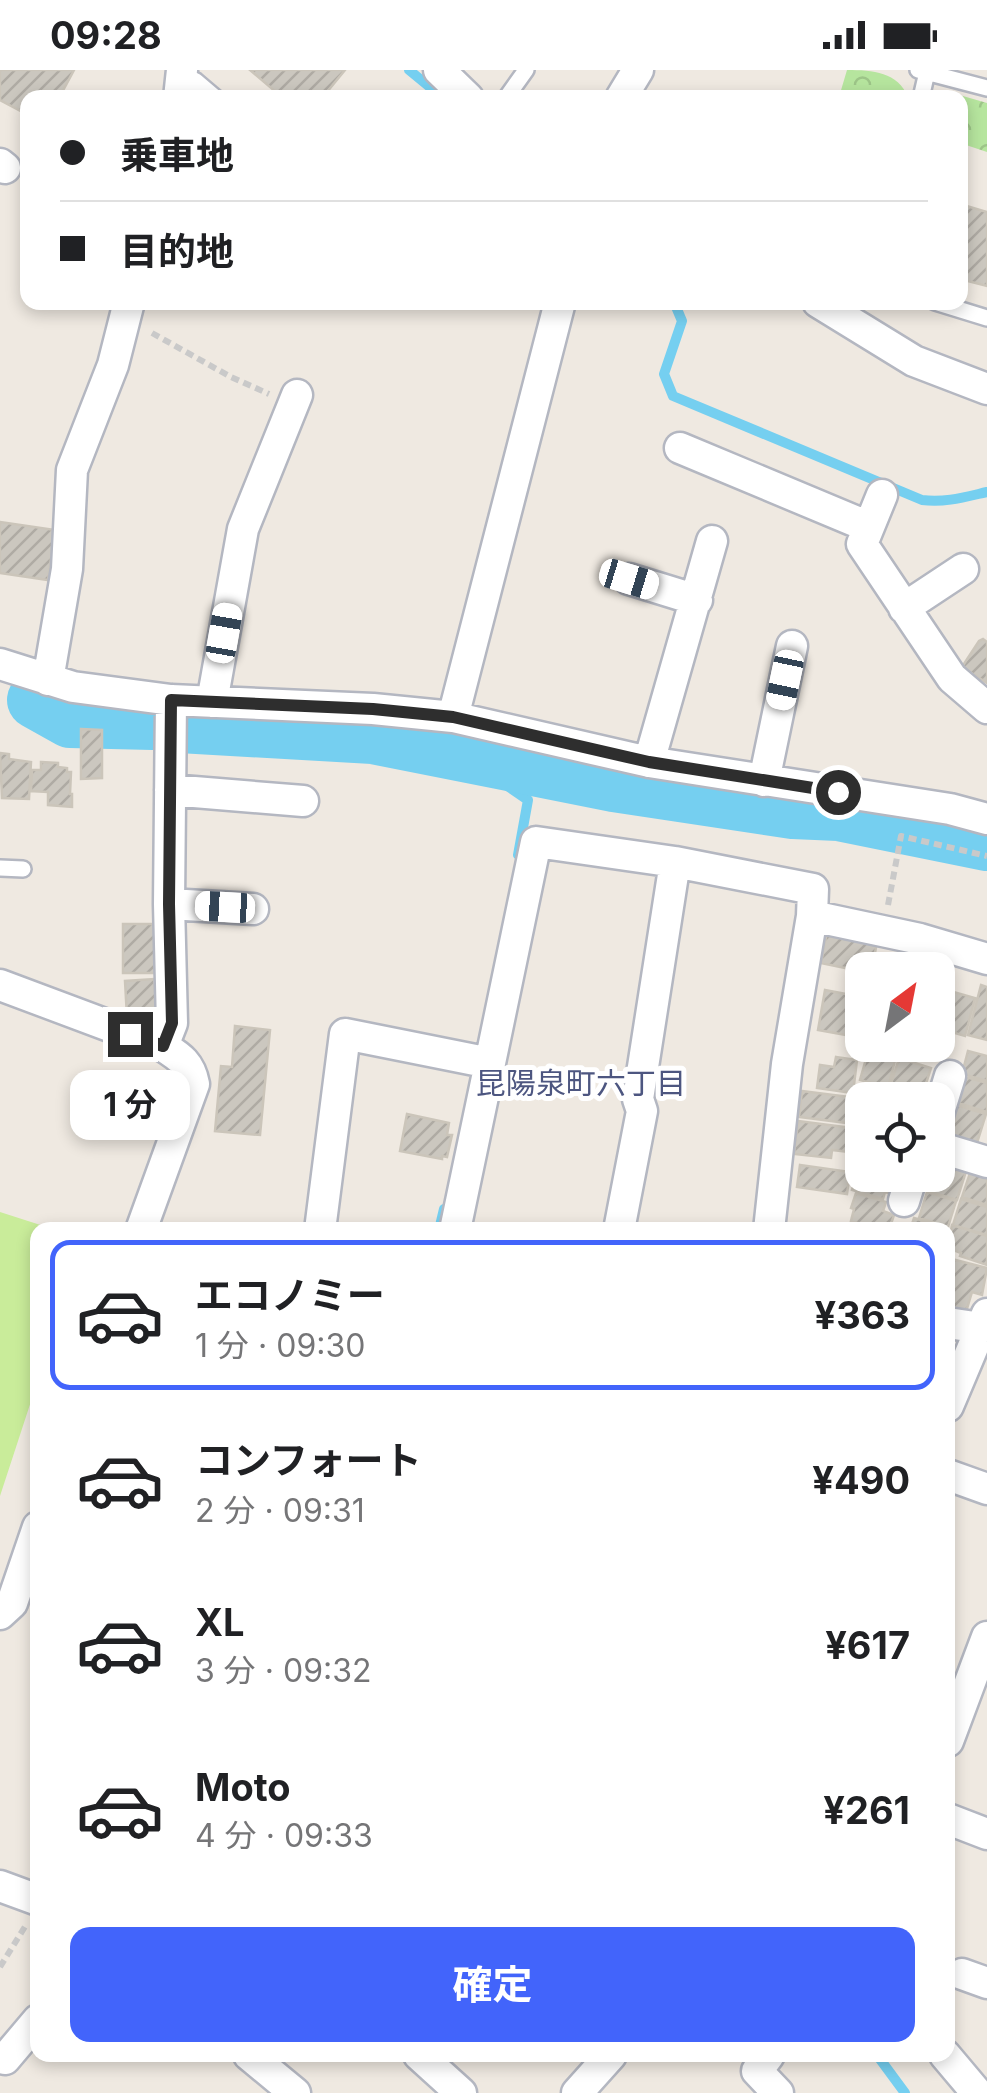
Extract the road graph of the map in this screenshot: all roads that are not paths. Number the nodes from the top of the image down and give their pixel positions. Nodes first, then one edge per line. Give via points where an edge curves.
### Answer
1 (439, 70) edge
2 (922, 71) edge
3 (959, 75) edge
4 (987, 88) edge
5 (460, 90) edge
6 (127, 310) edge
7 (558, 310) edge
8 (836, 310) edge
9 (961, 310) edge
10 (987, 318) edge
11 (987, 390) edge
12 (295, 400) road end
13 (680, 448) dead end
14 (882, 496) dead end
15 (869, 528) junction
16 (712, 541) dead end
17 (963, 569) dead end
18 (629, 579) dead end
19 (697, 600) junction
20 (904, 608) junction
21 (792, 646) dead end
22 (0, 664) edge
23 (48, 680) junction
24 (171, 700) junction
25 (212, 702) junction
26 (987, 708) edge
27 (453, 717) junction
28 (649, 762) junction
29 (764, 781) junction
30 (170, 790) junction
31 (303, 800) dead end
32 (987, 819) edge
33 (675, 862) junction
34 (0, 868) edge
35 (23, 869) dead end
36 (169, 904) junction
37 (253, 909) dead end
38 (812, 916) junction
39 (987, 959) edge
40 (0, 985) edge
41 (163, 1046) junction
42 (490, 1063) junction
43 (950, 1076) dead end
44 (948, 1082) edge
45 (955, 1152) edge
46 (987, 1162) edge
47 (145, 1222) edge
48 (321, 1222) edge
49 (457, 1222) edge
50 (621, 1222) edge
51 (770, 1222) edge
52 (984, 1321) edge
53 (955, 1323) edge
54 (955, 1389) edge
55 (955, 1478) edge
56 (987, 1490) edge
57 (30, 1550) edge
58 (0, 1614) edge
59 (987, 1637) edge
60 (955, 1722) edge
61 (955, 1821) edge
62 (987, 1834) edge
63 (0, 1886) edge
64 (30, 1909) edge
65 (30, 2029) edge
66 (5, 2059) dead end
67 (257, 2062) edge
68 (604, 2062) edge
69 (951, 2062) edge
70 (754, 2073) edge
71 (295, 2093) edge
72 (578, 2093) edge
73 (778, 2093) edge
74 (977, 2093) edge

1 - 5 street
2 - 3 lane
3 - 4 lane
6 - 23 street via 72,470 67,569
7 - 27 street
8 - 11 street via 914,361
9 - 10 lane
12 - 25 street via 243,529
13 - 15 street
14 - 15 street
15 - 20 street via 862,544
16 - 19 street
17 - 20 street
18 - 19 street
19 - 28 street
20 - 26 street via 952,678
21 - 29 street
22 - 23 street
23 - 24 street
24 - 25 street
24 - 30 street
25 - 27 street
27 - 28 street
28 - 29 street
29 - 32 street
30 - 31 street
30 - 36 street
33 - 38 street via 813,889
33 - 42 street via 536,842
33 - 50 street
34 - 35 lane
36 - 37 street
36 - 41 street via 172,1023
38 - 39 street
38 - 51 street
40 - 41 street
41 - 47 street via 191,1070 194,1084
42 - 48 street via 346,1034
42 - 49 street
43 - 44 street
45 - 46 street
52 - 53 street
52 - 54 street
55 - 56 street
57 - 58 street via 12,1603
59 - 60 street
61 - 62 street
63 - 64 street
65 - 66 street
67 - 71 street
68 - 72 street
69 - 74 street
70 - 73 street

